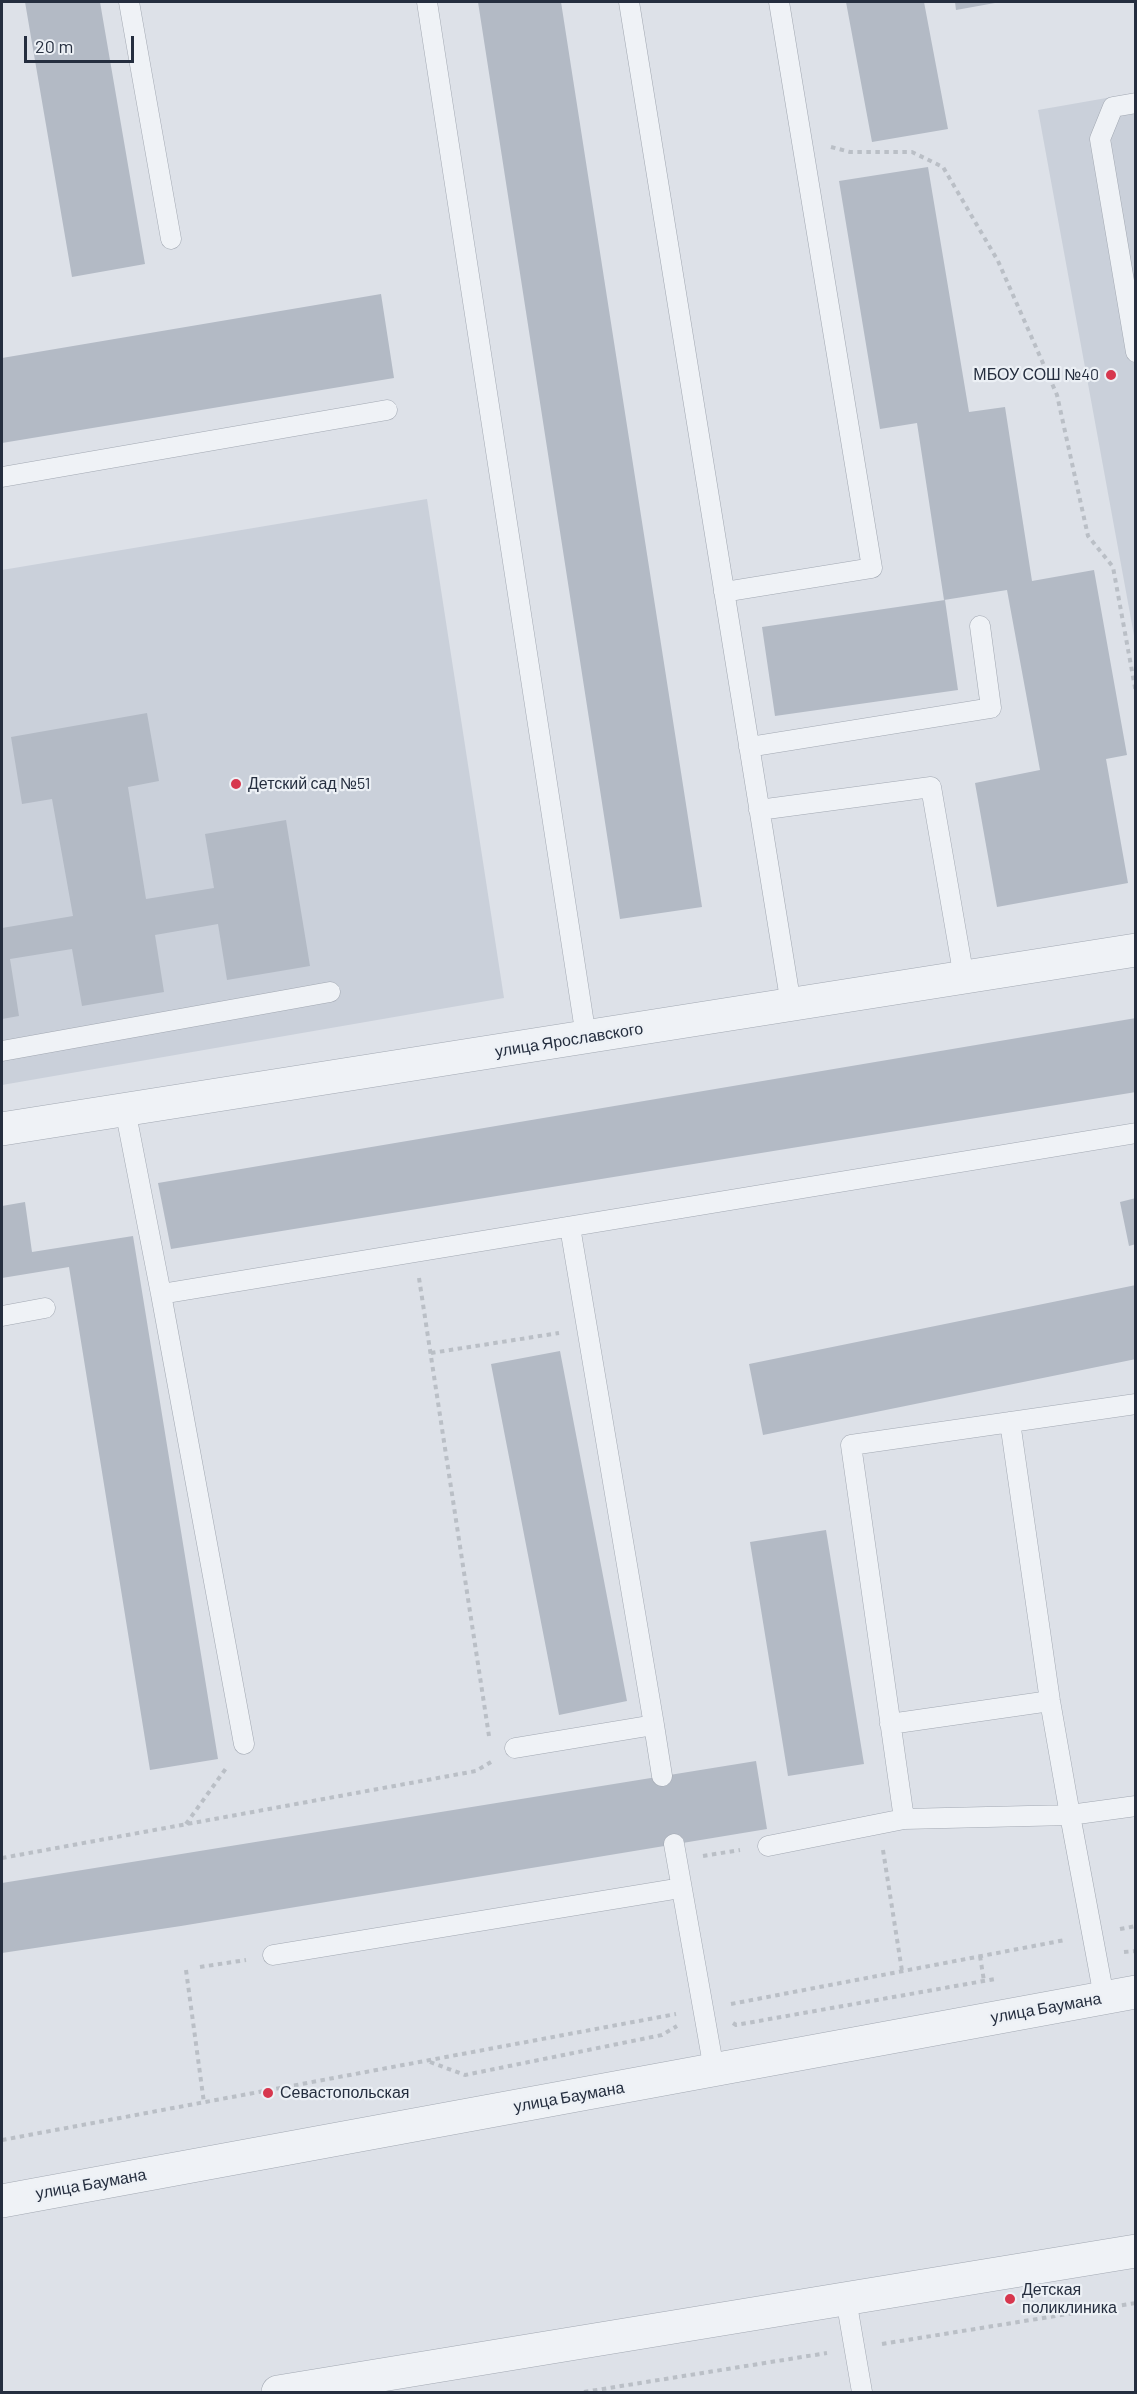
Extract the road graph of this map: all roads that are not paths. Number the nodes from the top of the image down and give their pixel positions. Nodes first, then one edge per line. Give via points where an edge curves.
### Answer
1 (129, 2) edge
2 (427, 2) edge
3 (629, 2) edge
4 (779, 2) edge
5 (1136, 103) edge
6 (171, 239) dead end
7 (1136, 352) edge
8 (387, 410) dead end
9 (2, 477) edge
10 (724, 592) junction
11 (980, 626) dead end
12 (749, 747) junction
13 (759, 810) junction
14 (1136, 950) edge
15 (964, 978) junction
16 (330, 992) dead end
17 (791, 1005) junction
18 (586, 1037) junction
19 (2, 1052) edge
20 (125, 1109) junction
21 (2, 1129) edge
22 (1136, 1133) edge
23 (570, 1227) junction
24 (161, 1294) junction
25 (45, 1308) dead end
26 (2, 1316) edge
27 (1136, 1404) edge
28 (1010, 1422) junction
29 (1050, 1701) junction
30 (890, 1724) junction
31 (654, 1725) junction
32 (244, 1744) road end
33 (515, 1748) road end
34 (662, 1776) dead end
35 (1136, 1806) edge
36 (1070, 1815) junction
37 (904, 1819) junction
38 (768, 1846) road end
39 (675, 1852) road end
40 (681, 1887) junction
41 (273, 1955) road end
42 (1120, 1994) edge
43 (714, 2070) junction
44 (2, 2200) edge
45 (1136, 2251) edge
46 (846, 2299) junction
47 (278, 2392) edge
48 (862, 2392) edge

1 - 6 lane
2 - 18 lane
3 - 10 lane
4 - 10 lane via 872,568
5 - 7 lane via 1113,108 1100,139
8 - 9 lane
10 - 12 lane
11 - 12 lane via 991,708
12 - 13 lane
13 - 15 lane via 931,787
13 - 17 lane
14 - 15 street, улица Ярославского
15 - 17 street, улица Ярославского
16 - 19 lane
17 - 18 street, улица Ярославского
18 - 20 street, улица Ярославского
20 - 21 street, улица Ярославского
20 - 24 lane
22 - 23 lane
23 - 24 lane
23 - 31 lane
24 - 32 lane
25 - 26 lane
27 - 28 lane
28 - 29 lane
28 - 30 lane via 851,1444
29 - 30 lane
29 - 36 lane
30 - 37 lane
31 - 33 lane
31 - 34 lane
35 - 36 lane
36 - 37 lane
36 - 42 lane via 1093,1935
37 - 38 lane
39 - 40 lane
40 - 41 lane
40 - 43 lane
42 - 43 street, улица Баумана
43 - 44 street, улица Баумана
45 - 46 street
46 - 47 street
46 - 48 lane

